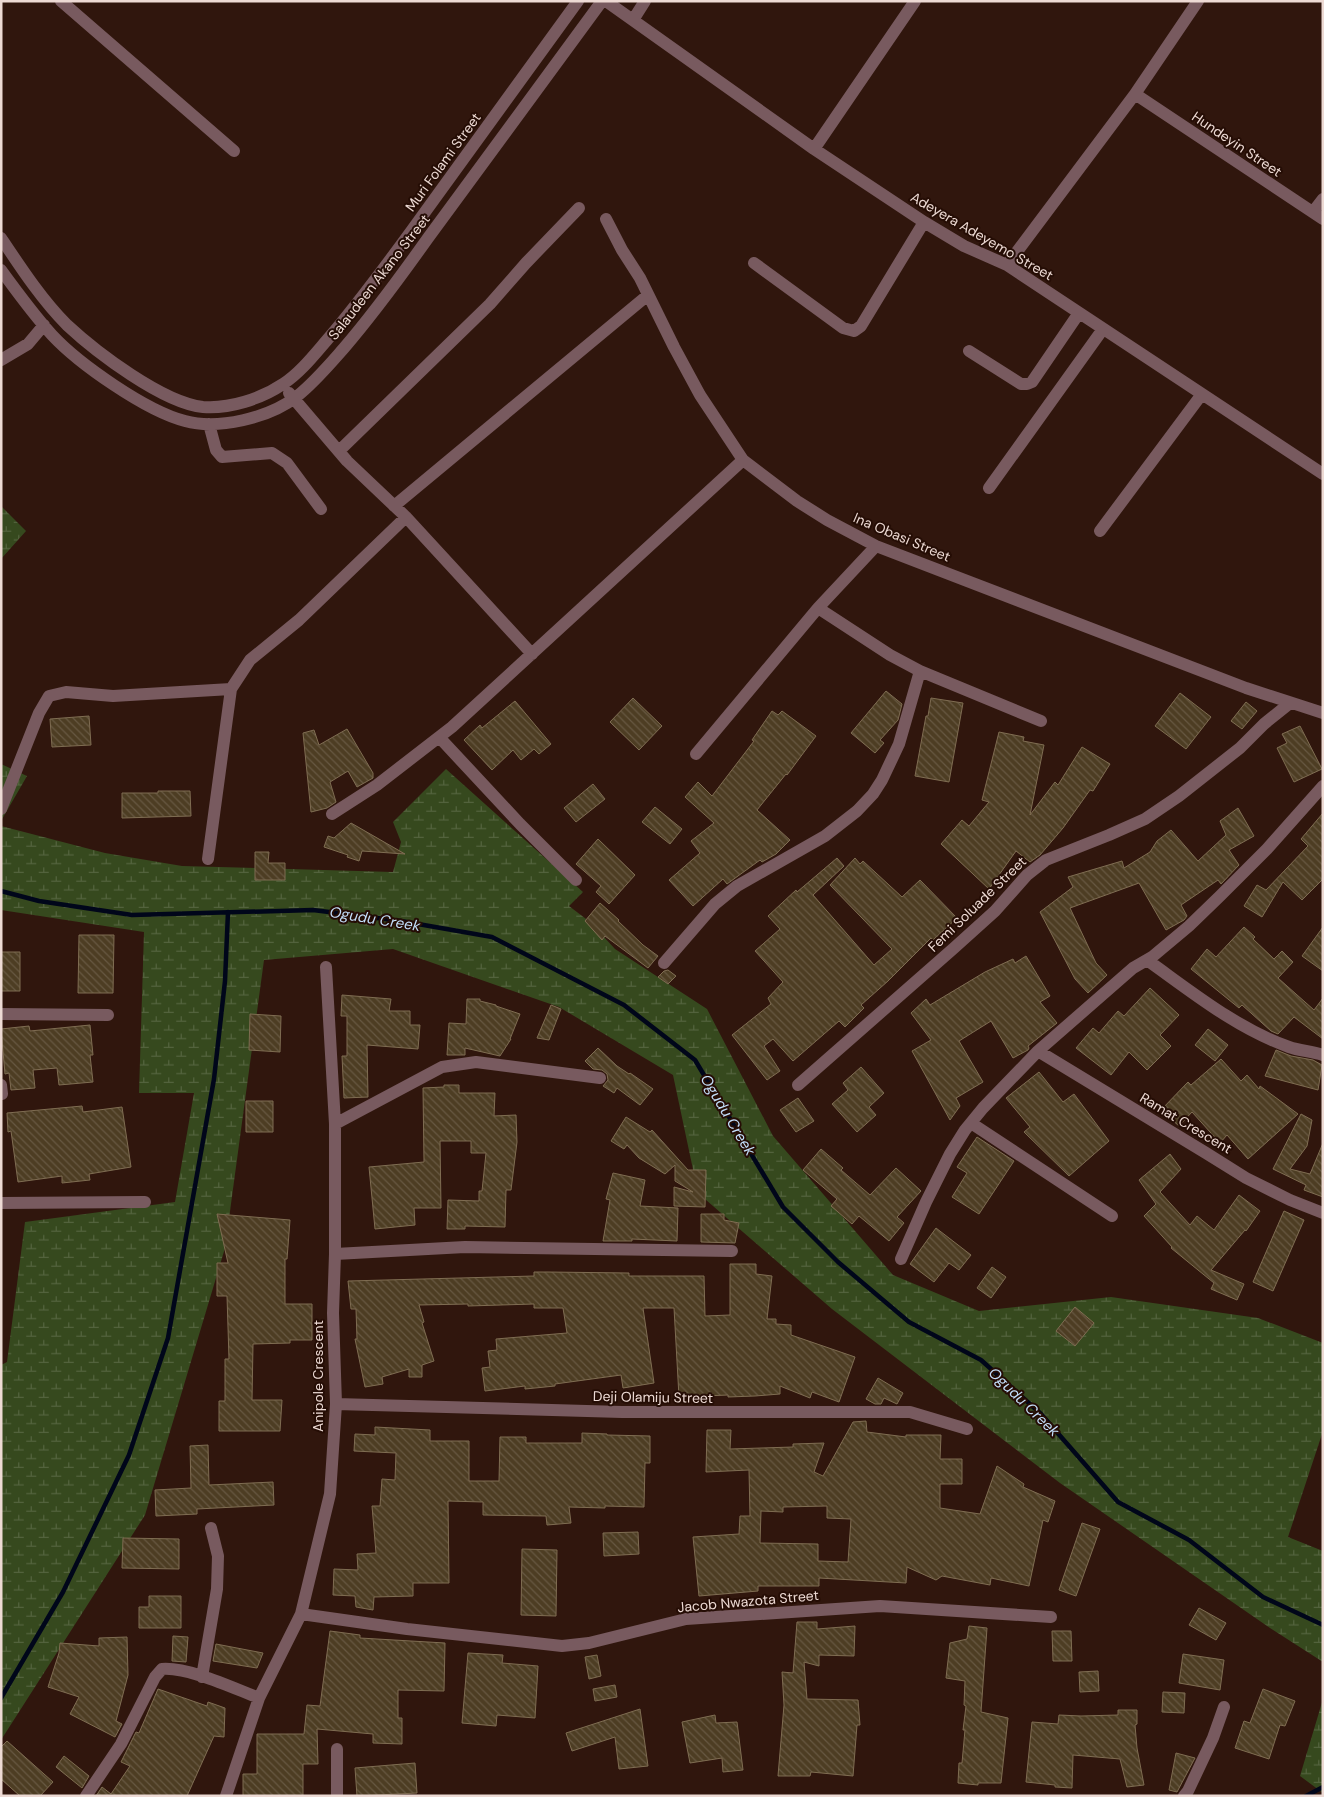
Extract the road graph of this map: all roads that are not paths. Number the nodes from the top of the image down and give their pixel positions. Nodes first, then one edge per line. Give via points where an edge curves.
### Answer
1 (61, 1) edge
2 (578, 1) edge
3 (602, 1) edge
4 (606, 1) edge
5 (645, 1) edge
6 (915, 1) edge
7 (1198, 1) edge
8 (632, 20) junction
9 (1135, 94) junction
10 (814, 149) junction
11 (234, 151) dead end
12 (1323, 199) edge
13 (579, 208) dead end
14 (1318, 216) edge
15 (606, 219) dead end
16 (924, 222) junction
17 (1, 238) edge
18 (754, 263) dead end
19 (1007, 265) junction
20 (1, 270) edge
21 (648, 295) junction
22 (1079, 313) junction
23 (44, 325) junction
24 (1103, 328) junction
25 (969, 351) dead end
26 (1, 360) edge
27 (282, 385) junction
28 (1202, 394) junction
29 (294, 399) junction
30 (184, 402) junction
31 (177, 418) junction
32 (209, 424) junction
33 (340, 450) junction
34 (743, 460) junction
35 (1323, 474) edge
36 (989, 488) dead end
37 (394, 506) junction
38 (321, 509) dead end
39 (406, 517) junction
40 (1100, 531) dead end
41 (876, 546) junction
42 (818, 608) junction
43 (532, 654) junction
44 (920, 671) junction
45 (231, 689) junction
46 (1290, 703) junction
47 (1323, 713) edge
48 (1041, 721) dead end
49 (438, 738) junction
50 (696, 754) dead end
51 (1323, 786) edge
52 (1, 809) edge
53 (332, 814) dead end
54 (208, 859) dead end
55 (576, 880) dead end
56 (1147, 960) junction
57 (664, 963) dead end
58 (326, 967) dead end
59 (1, 1014) edge
60 (108, 1015) dead end
61 (1038, 1051) junction
62 (1323, 1055) edge
63 (600, 1078) dead end
64 (1, 1085) edge
65 (798, 1085) dead end
66 (2, 1094) edge
67 (971, 1123) junction
68 (335, 1124) junction
69 (145, 1202) dead end
70 (1, 1204) edge
71 (1323, 1212) edge
72 (1112, 1216) dead end
73 (732, 1251) dead end
74 (335, 1254) junction
75 (902, 1259) dead end
76 (336, 1404) junction
77 (967, 1429) dead end
78 (211, 1528) dead end
79 (301, 1614) junction
80 (1051, 1617) dead end
81 (202, 1677) junction
82 (259, 1698) junction
83 (1224, 1707) dead end
84 (337, 1750) dead end
85 (86, 1796) edge
86 (226, 1796) edge
87 (337, 1796) edge
88 (1184, 1796) edge

1 - 11 street
2 - 27 street, Muri Folami Street via 357,305 302,368
3 - 29 street, Salaudeen Akano Street via 372,316 315,381
4 - 8 street, Adeyera Adeyemo Street
5 - 8 street
6 - 10 street
7 - 9 street
8 - 10 street, Adeyera Adeyemo Street
9 - 14 street, Hundeyin Street
9 - 19 street
10 - 16 street, Adeyera Adeyemo Street
12 - 14 street
13 - 33 street via 490,304
15 - 21 street, Ina Obasi Street
16 - 18 street via 854,331 843,328
16 - 19 street, Adeyera Adeyemo Street via 964,246
17 - 30 street, Muri Folami Street via 66,324 118,367
19 - 22 street, Adeyera Adeyemo Street
20 - 23 street, Salaudeen Akano Street
21 - 34 street, Ina Obasi Street via 700,395
21 - 37 street
22 - 24 street, Adeyera Adeyemo Street
22 - 25 street via 1032,382 1027,384 1021,384
23 - 26 street via 28,344
23 - 31 street, Salaudeen Akano Street via 79,360 108,381
24 - 28 street, Adeyera Adeyemo Street
24 - 36 street
27 - 29 street
27 - 30 street, Muri Folami Street via 250,400 231,404 202,407
28 - 35 street, Adeyera Adeyemo Street
28 - 40 street
29 - 32 street, Salaudeen Akano Street via 256,417
29 - 33 street
30 - 31 street
31 - 32 street, Salaudeen Akano Street
32 - 38 street via 216,450 222,457 272,453 287,463
33 - 37 street via 347,461
34 - 41 street, Ina Obasi Street via 797,501
34 - 43 street
37 - 39 street
39 - 43 street
39 - 45 street via 299,620 250,660
41 - 42 street
41 - 46 street, Ina Obasi Street
42 - 44 street
42 - 50 street
43 - 49 street
44 - 48 street
44 - 57 street via 899,744 873,794 858,811 826,836 737,886 715,904
45 - 52 street via 113,696 66,692 49,696 39,713
45 - 54 street
46 - 47 street, Ina Obasi Street
46 - 65 street, Femi Soluade Street via 1232,754 1145,819 1046,860 1027,875 995,911
49 - 53 street via 377,785
49 - 55 street
51 - 56 street via 1220,896
56 - 61 street via 1133,968
56 - 62 street via 1251,1030 1290,1047
58 - 68 street, Anipole Crescent
59 - 60 street
61 - 67 street
61 - 71 street, Ramat Crescent via 1246,1178
63 - 68 street via 476,1062 442,1067
64 - 66 street
67 - 72 street
67 - 75 street via 950,1154
68 - 74 street, Anipole Crescent
69 - 70 street
73 - 74 street via 465,1248
74 - 76 street, Anipole Crescent
76 - 77 street, Deji Olamiju Street via 622,1412 910,1412
76 - 79 street, Anipole Crescent via 330,1494
78 - 81 street via 218,1556 217,1589
79 - 80 street, Jacob Nwazota Street via 562,1646 589,1643 686,1619 880,1606
79 - 82 street, Anipole Crescent
81 - 82 street
81 - 85 street via 172,1668 162,1669 122,1744
82 - 86 street, Anipole Crescent
83 - 88 street via 1213,1738
84 - 87 street

